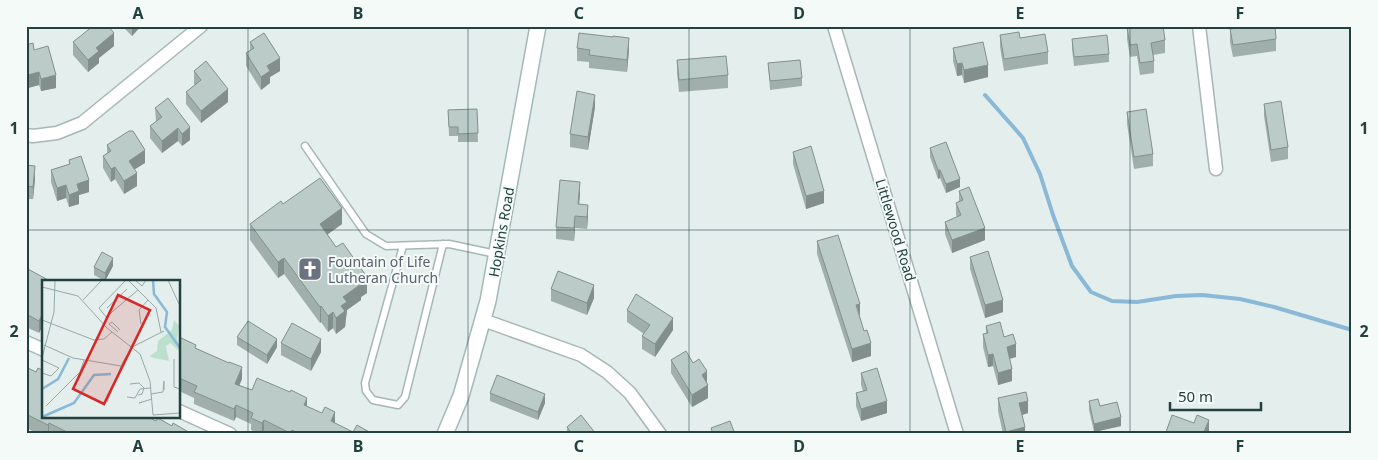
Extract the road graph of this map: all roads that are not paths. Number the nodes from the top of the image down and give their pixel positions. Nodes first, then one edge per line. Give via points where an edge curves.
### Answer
1 (201, 26) edge
2 (538, 26) edge
3 (834, 26) edge
4 (1199, 26) edge
5 (26, 135) edge
6 (305, 146) dead end
7 (1216, 169) dead end
8 (443, 244) junction
9 (403, 246) junction
10 (496, 254) junction
11 (483, 320) junction
12 (26, 342) edge
13 (42, 349) edge
14 (180, 411) edge
15 (230, 434) edge
16 (445, 434) edge
17 (660, 434) edge
18 (957, 434) edge

1 - 5 street via 82,123 57,132
2 - 10 main road, Hopkins Road
3 - 18 street, Littlewood Road
4 - 7 street
6 - 9 lane via 366,234 386,246
8 - 9 lane
8 - 9 lane via 405,397 398,405 373,400 364,384
8 - 10 lane
10 - 11 main road, Hopkins Road
11 - 16 main road, Hopkins Road via 461,396
11 - 17 street via 581,355 630,393
12 - 13 street
14 - 15 street

